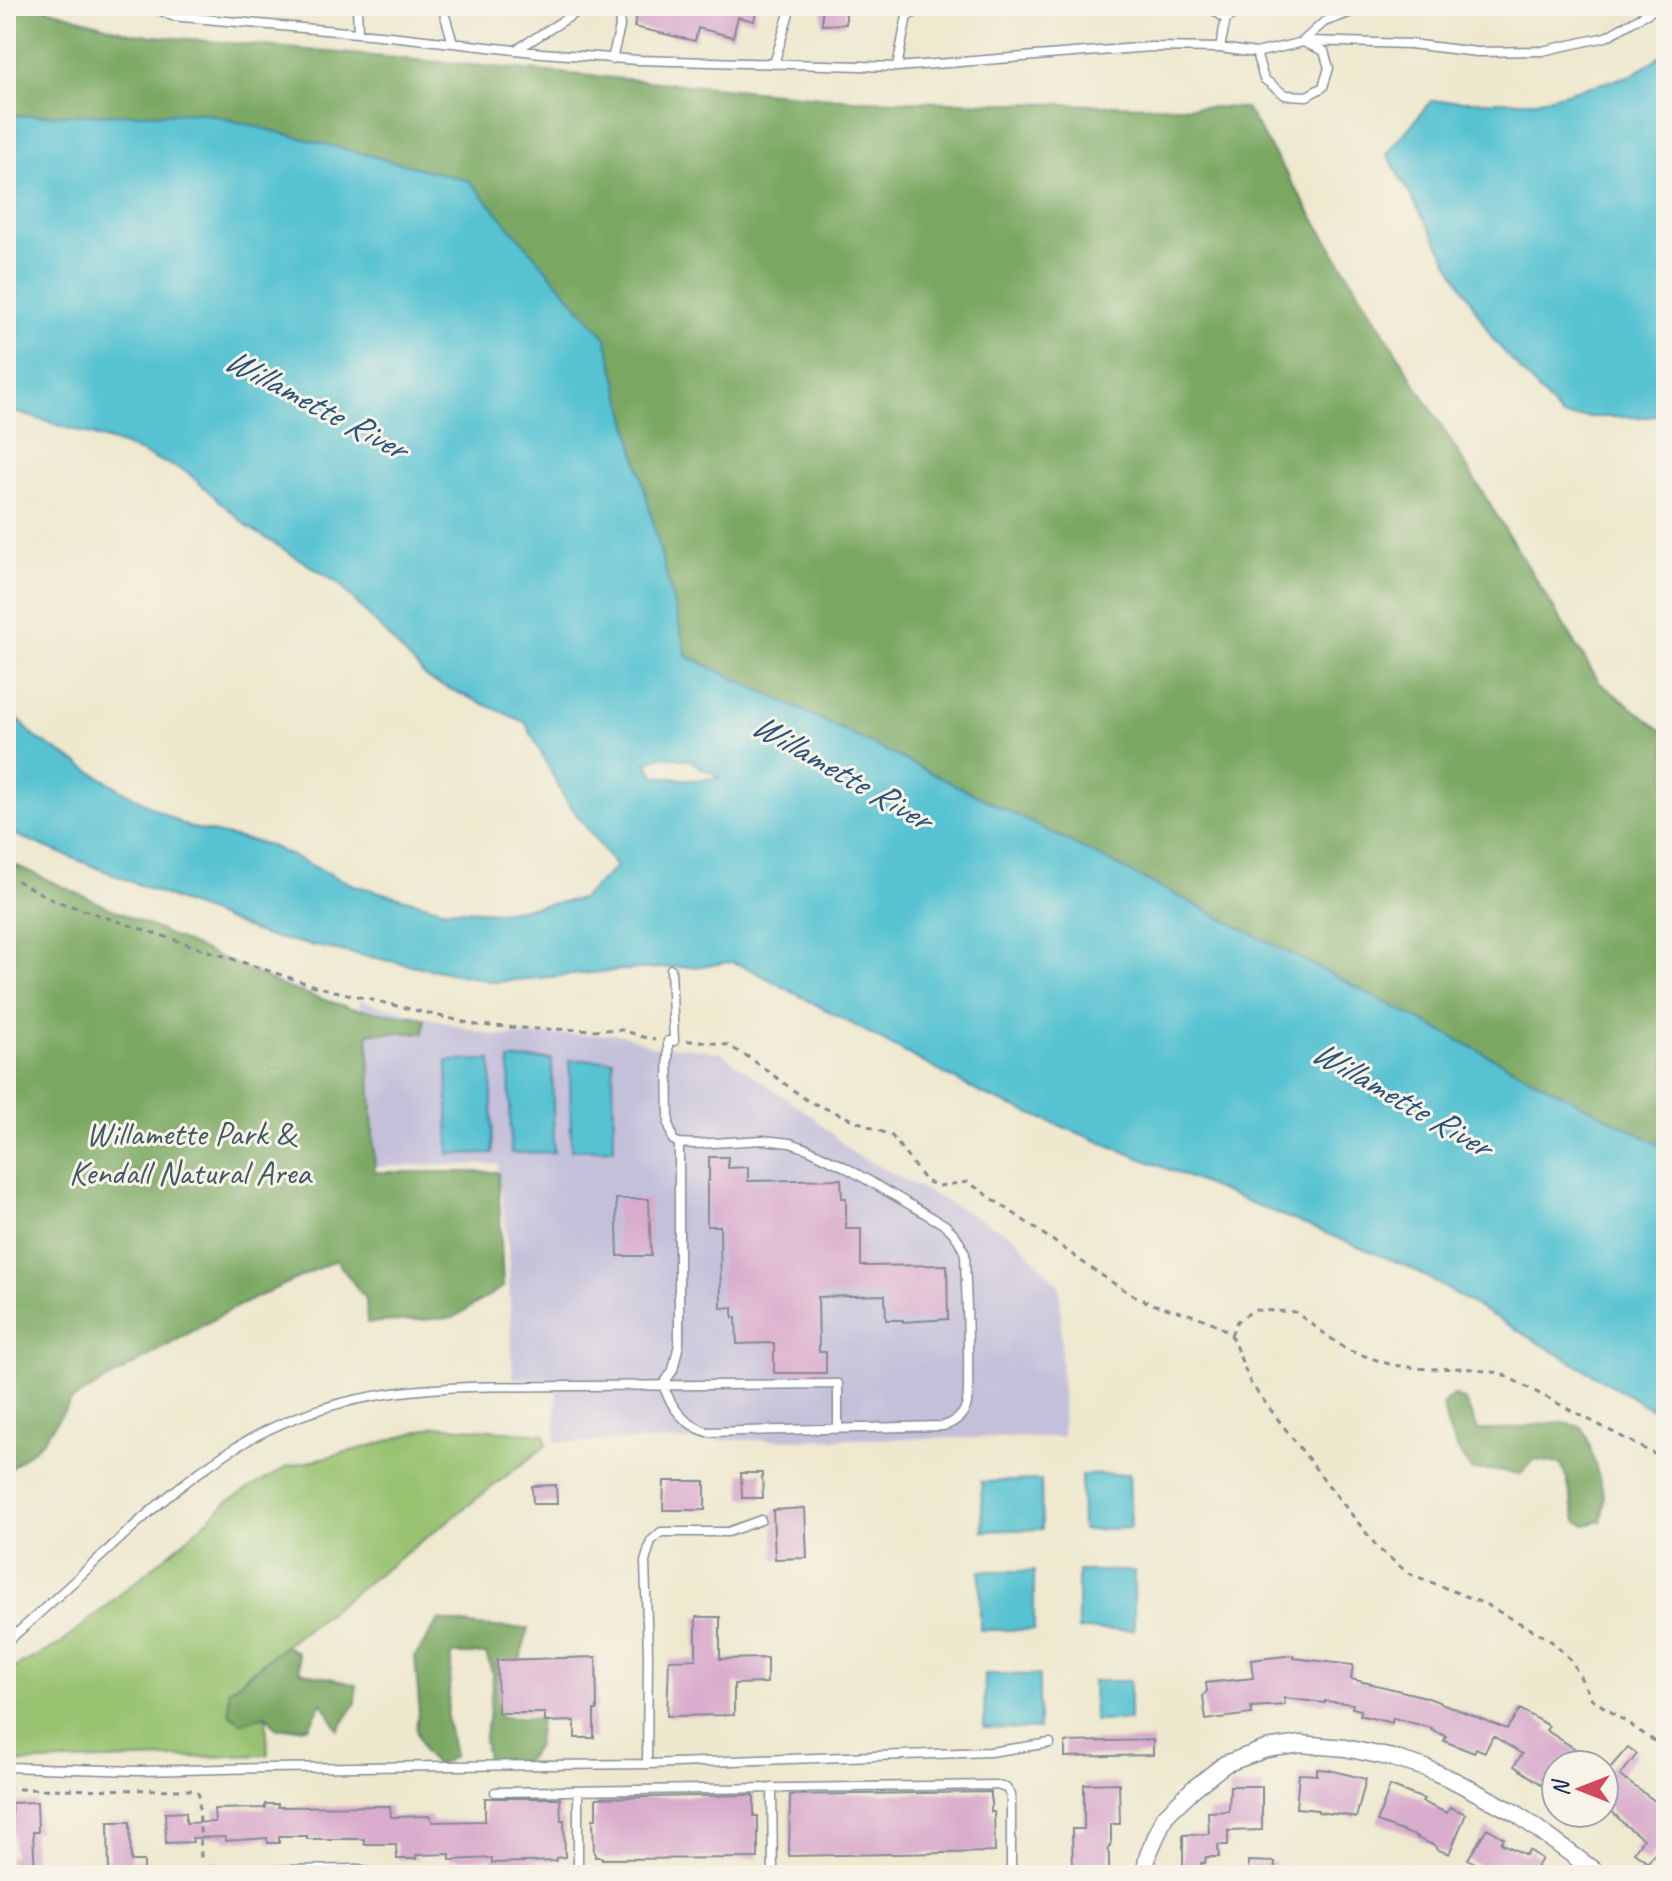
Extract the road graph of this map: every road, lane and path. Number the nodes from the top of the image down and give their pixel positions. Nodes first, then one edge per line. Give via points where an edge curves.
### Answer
1 (151, 6) edge
2 (357, 6) edge
3 (442, 6) edge
4 (589, 6) edge
5 (619, 6) edge
6 (791, 6) edge
7 (932, 6) edge
8 (1208, 6) edge
9 (1249, 6) edge
10 (1368, 6) edge
11 (1660, 6) edge
12 (1226, 19) junction
13 (358, 33) junction
14 (1303, 42) junction
15 (453, 43) junction
16 (1220, 48) junction
17 (515, 50) junction
18 (1256, 53) junction
19 (612, 59) junction
20 (774, 64) junction
21 (897, 67) junction
22 (6, 875) edge
23 (671, 969) dead end
24 (671, 1041) junction
25 (679, 1143) junction
26 (1231, 1335) junction
27 (663, 1385) junction
28 (838, 1429) junction
29 (1666, 1460) edge
30 (761, 1520) dead end
31 (6, 1643) edge
32 (1050, 1743) dead end
33 (1666, 1749) edge
34 (647, 1764) junction
35 (6, 1767) edge
36 (772, 1788) junction
37 (6, 1789) edge
38 (578, 1791) junction
39 (495, 1792) dead end
40 (201, 1858) dead end
41 (1666, 1870) edge
42 (209, 1875) edge
43 (365, 1875) edge
44 (578, 1875) edge
45 (773, 1875) edge
46 (1011, 1875) edge
47 (1144, 1875) edge
48 (1600, 1875) edge
49 (1662, 1875) edge

1 - 13 lane via 172,16
2 - 13 lane
3 - 15 lane
4 - 17 lane
5 - 19 lane
6 - 20 lane
7 - 21 lane via 907,16
8 - 12 lane
9 - 12 lane
10 - 14 lane via 1324,22
11 - 14 lane via 1606,37 1542,51
12 - 16 lane
13 - 15 lane
14 - 18 lane
14 - 18 lane via 1324,51 1329,68 1323,87 1307,96 1285,95 1264,79
15 - 17 lane
16 - 18 lane
16 - 21 lane via 1150,47
17 - 19 lane
19 - 20 lane
20 - 21 lane
22 - 24 path via 53,900 318,987 477,1025 623,1030
23 - 24 lane
24 - 25 lane via 669,1125
24 - 26 path via 727,1045 808,1101 892,1136 925,1181 938,1186 968,1182 1139,1299 1189,1314
25 - 27 lane via 679,1344
25 - 28 lane via 763,1140 808,1149 945,1225 960,1240 965,1254 968,1365 961,1416 943,1426
26 - 29 path via 1237,1321 1254,1310 1295,1312 1347,1350 1392,1365 1500,1373
26 - 33 path via 1251,1384 1379,1549 1408,1573 1485,1604 1549,1639 1571,1660 1592,1699
27 - 28 lane via 687,1422 707,1432
27 - 28 lane via 838,1384
27 - 31 lane via 441,1388 386,1393 315,1409 249,1439 208,1465
30 - 34 lane via 728,1532 661,1532 651,1541 645,1562
32 - 34 lane via 990,1752
34 - 35 lane via 139,1771
36 - 38 lane
36 - 45 lane
36 - 46 lane via 1006,1788 1011,1795
37 - 40 path via 195,1790
38 - 39 lane
38 - 44 lane
41 - 49 path
42 - 43 street
47 - 48 street via 1165,1816 1193,1789 1225,1764 1266,1749 1301,1744 1345,1748 1426,1768 1517,1814

